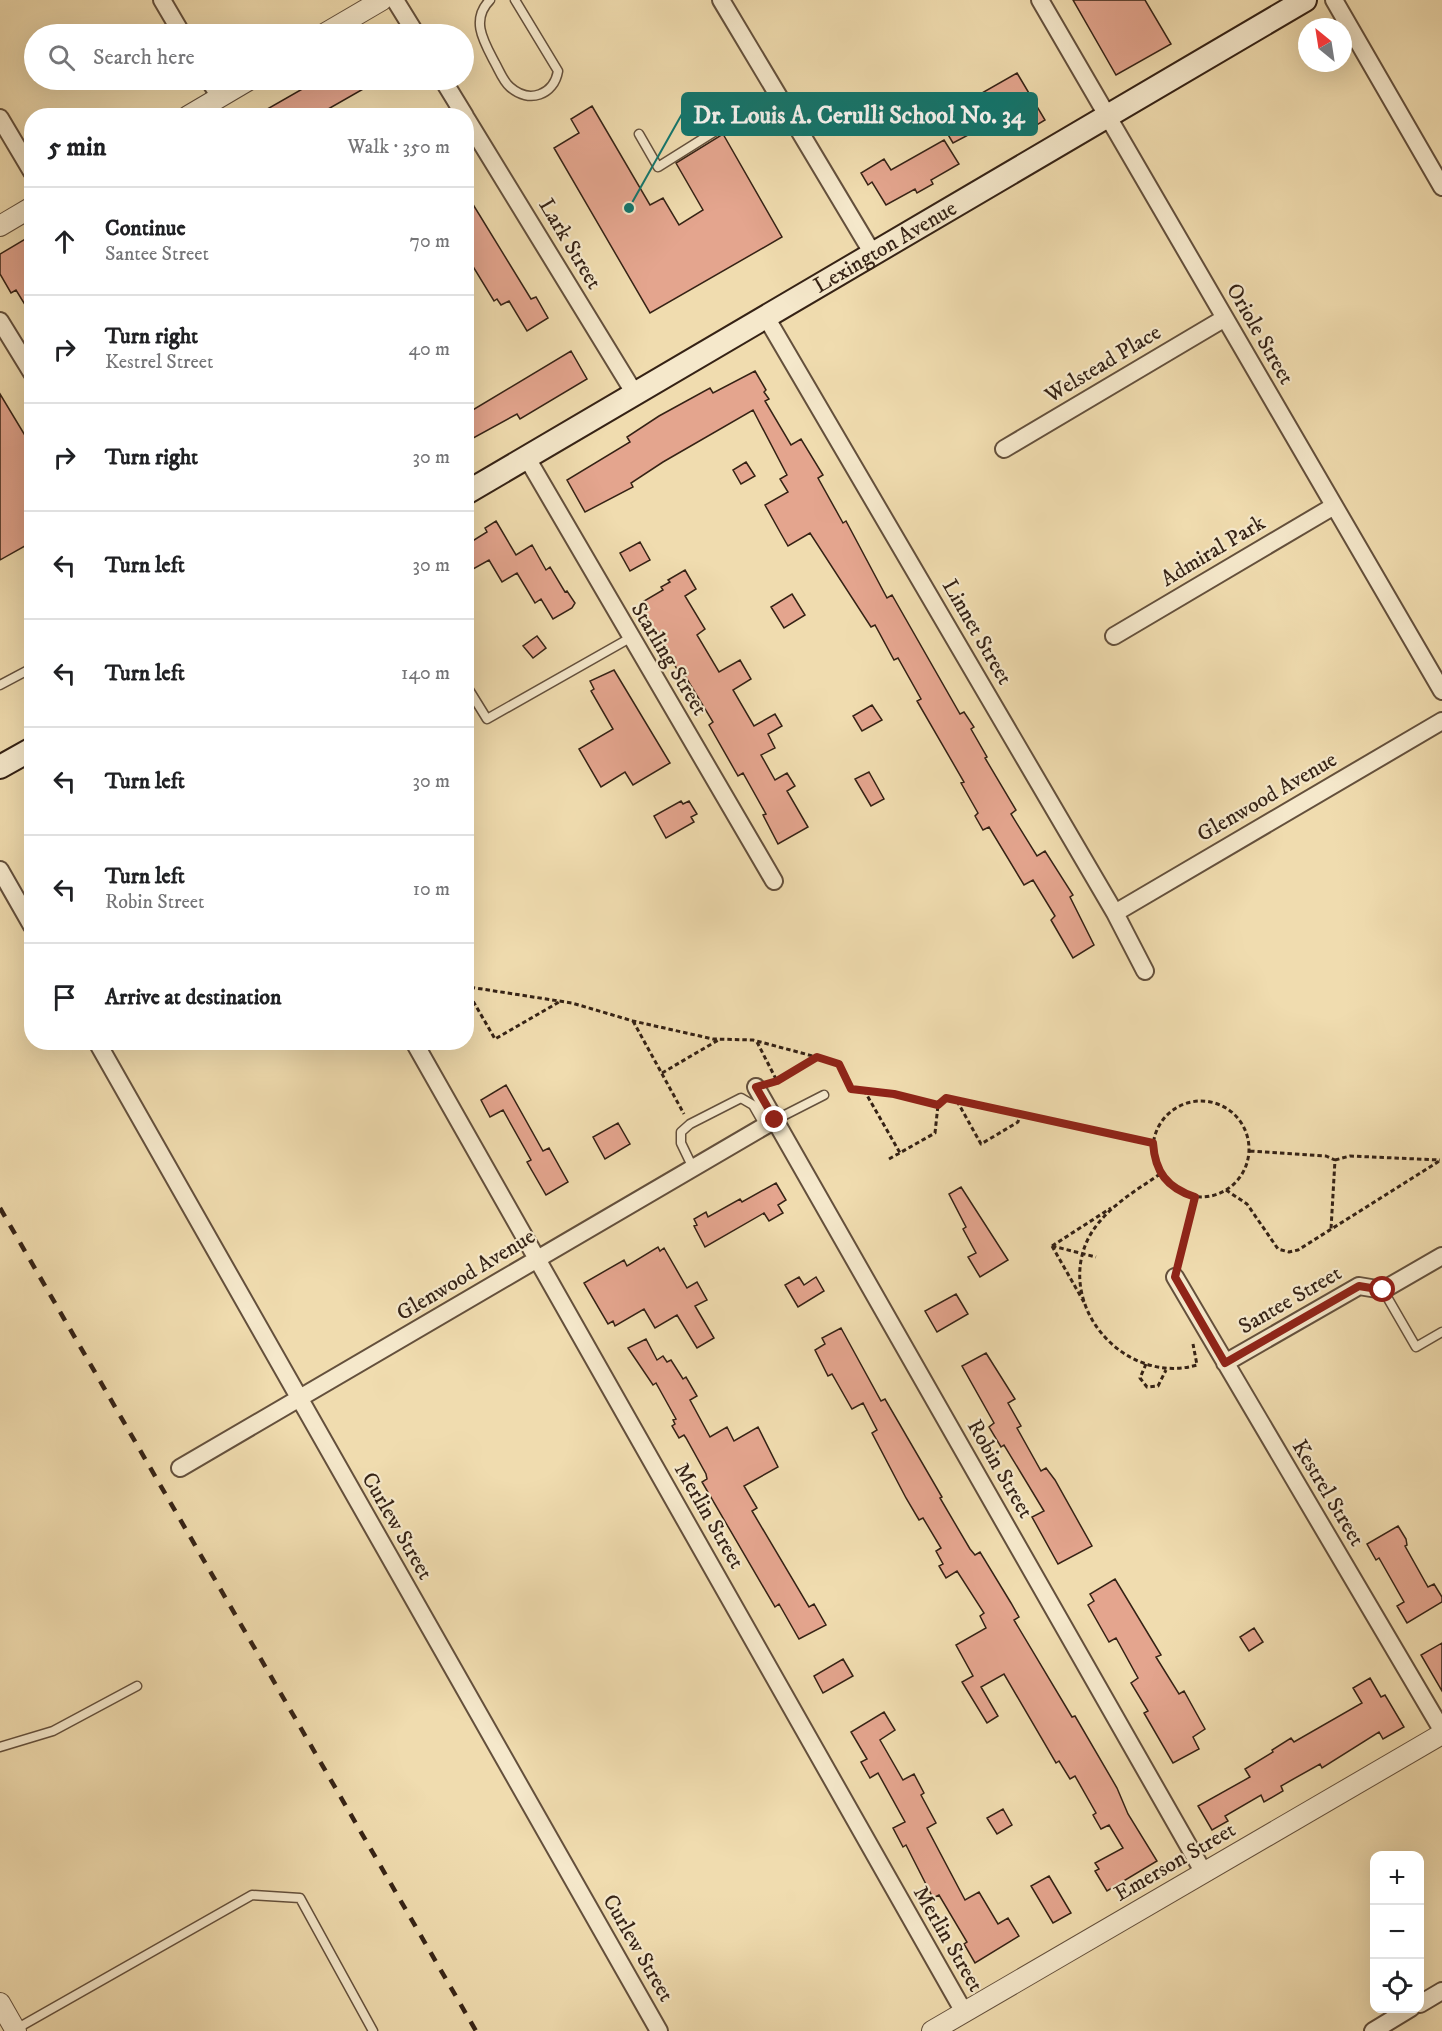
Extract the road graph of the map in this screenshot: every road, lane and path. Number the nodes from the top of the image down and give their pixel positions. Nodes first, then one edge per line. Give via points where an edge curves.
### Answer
1 (162, 0) edge
2 (382, 0) edge
3 (395, 0) edge
4 (488, 0) edge
5 (515, 0) edge
6 (721, 0) edge
7 (1040, 0) edge
8 (1305, 0) edge
9 (1334, 0) edge
10 (176, 24) edge
11 (341, 24) edge
12 (410, 24) edge
13 (215, 90) edge
14 (232, 90) edge
15 (449, 90) edge
16 (776, 93) junction
17 (220, 97) junction
18 (201, 108) edge
19 (460, 108) edge
20 (1107, 116) junction
21 (0, 118) edge
22 (474, 130) edge
23 (639, 134) dead end
24 (24, 158) edge
25 (1442, 187) edge
26 (24, 212) edge
27 (0, 225) edge
28 (873, 254) junction
29 (766, 317) junction
30 (1225, 318) junction
31 (0, 321) edge
32 (24, 361) edge
33 (635, 394) junction
34 (1004, 449) dead end
35 (527, 458) junction
36 (474, 488) edge
37 (1334, 506) junction
38 (1114, 636) dead end
39 (630, 638) junction
40 (24, 672) edge
41 (0, 685) edge
42 (1442, 691) edge
43 (474, 698) edge
44 (1442, 721) edge
45 (24, 753) edge
46 (0, 767) edge
47 (0, 870) edge
48 (774, 881) dead end
49 (24, 912) edge
50 (1115, 912) junction
51 (1145, 970) dead end
52 (474, 988) edge
53 (561, 1001) junction
54 (474, 1003) edge
55 (633, 1021) junction
56 (720, 1039) junction
57 (757, 1041) junction
58 (102, 1050) edge
59 (419, 1050) edge
60 (817, 1057) junction
61 (662, 1073) junction
62 (777, 1081) junction
63 (756, 1087) joint
64 (864, 1090) junction
65 (824, 1095) dead end
66 (957, 1101) junction
67 (938, 1105) junction
68 (1020, 1113) junction
69 (770, 1123) junction
70 (690, 1124) junction
71 (1153, 1143) junction
72 (1250, 1151) junction
73 (900, 1153) junction
74 (890, 1159) dead end
75 (1335, 1160) junction
76 (1441, 1160) edge
77 (693, 1168) junction
78 (1160, 1174) junction
79 (1226, 1190) junction
80 (1195, 1197) junction
81 (1115, 1205) junction
82 (1331, 1229) junction
83 (1052, 1246) junction
84 (1083, 1253) junction
85 (1442, 1256) edge
86 (1096, 1257) dead end
87 (537, 1259) junction
88 (1175, 1277) joint
89 (1383, 1290) junction
90 (1089, 1310) junction
91 (1442, 1332) edge
92 (1225, 1363) junction
93 (1146, 1364) junction
94 (1197, 1365) dead end
95 (1166, 1370) junction
96 (299, 1400) junction
97 (180, 1468) dead end
98 (136, 1686) dead end
99 (1442, 1732) edge
100 (0, 1747) edge
101 (1204, 1873) junction
102 (1442, 1991) edge
103 (1424, 2001) edge
104 (0, 2003) edge
105 (964, 2012) junction
106 (1403, 2013) edge
107 (16, 2030) edge
108 (372, 2031) edge
109 (659, 2031) edge
110 (932, 2031) edge
111 (1373, 2031) edge

1 - 10 street
2 - 11 street
3 - 12 street
4 - 5 lane via 480,19 480,34 508,86 542,96 556,83 558,71
6 - 16 street
7 - 20 street, Oriole Street
8 - 20 main road, Lexington Avenue
9 - 25 street
13 - 17 street
14 - 17 street
15 - 19 street, Lark Street
16 - 23 lane via 658,167
16 - 28 street
17 - 18 street
20 - 28 main road, Lexington Avenue
20 - 30 street, Oriole Street
21 - 24 street
22 - 33 street, Lark Street
26 - 27 street
28 - 29 main road, Lexington Avenue
29 - 33 main road, Lexington Avenue
29 - 50 street, Linnet Street
30 - 34 street, Welstead Place
30 - 37 street, Oriole Street
31 - 32 street
33 - 35 main road, Lexington Avenue
35 - 36 main road, Lexington Avenue
35 - 39 street, Starling Street
37 - 38 street, Admiral Park
37 - 42 street, Oriole Street
39 - 43 lane via 487,719
39 - 48 street, Starling Street
40 - 41 lane
44 - 50 street, Glenwood Avenue
45 - 46 main road
47 - 49 street
50 - 51 street, Linnet Street
52 - 53 path
53 - 54 path via 495,1039
53 - 55 path
55 - 56 path
55 - 61 path
56 - 57 path
56 - 61 path
57 - 60 path
57 - 62 path
58 - 96 street, Curlew Street
59 - 87 street, Merlin Street
60 - 62 path
60 - 64 path via 839,1064 851,1089
61 - 70 path
62 - 63 path
63 - 69 street, Robin Street
64 - 67 path
64 - 73 path
65 - 69 lane
66 - 67 path via 946,1098
66 - 68 path
66 - 68 path via 981,1144 1018,1122
67 - 73 path via 935,1132
68 - 71 path
69 - 70 lane via 741,1098
69 - 77 street, Glenwood Avenue
69 - 101 street, Robin Street
70 - 77 lane via 681,1132 681,1143
71 - 72 path via 1167,1114 1197,1100 1228,1108 1248,1134
71 - 78 path
72 - 75 path via 1326,1156
72 - 79 path via 1243,1173
73 - 74 path
75 - 76 path via 1350,1156
75 - 82 path
76 - 82 path
77 - 87 street, Glenwood Avenue
78 - 80 path via 1169,1185
78 - 81 path
79 - 80 path
79 - 82 path via 1247,1204 1278,1249 1298,1250
80 - 88 path
81 - 83 path
81 - 84 path via 1089,1237
83 - 84 path
83 - 90 path
84 - 86 path
84 - 90 path via 1082,1280
85 - 89 street
87 - 96 street, Glenwood Avenue
87 - 105 street, Merlin Street
88 - 92 street, Kestrel Street
89 - 91 lane via 1416,1347
89 - 92 street, Santee Street via 1359,1286
90 - 93 path via 1112,1346
92 - 99 street, Kestrel Street
93 - 95 path
93 - 95 path via 1140,1378 1147,1387 1158,1386
94 - 95 path
96 - 97 street, Glenwood Avenue
96 - 109 street, Curlew Street
98 - 100 lane via 53,1731
99 - 101 street, Emerson Street
101 - 105 street, Emerson Street
102 - 103 street
104 - 107 street
105 - 110 street, Emerson Street
106 - 111 street
107 - 108 lane via 252,1895 300,1898

